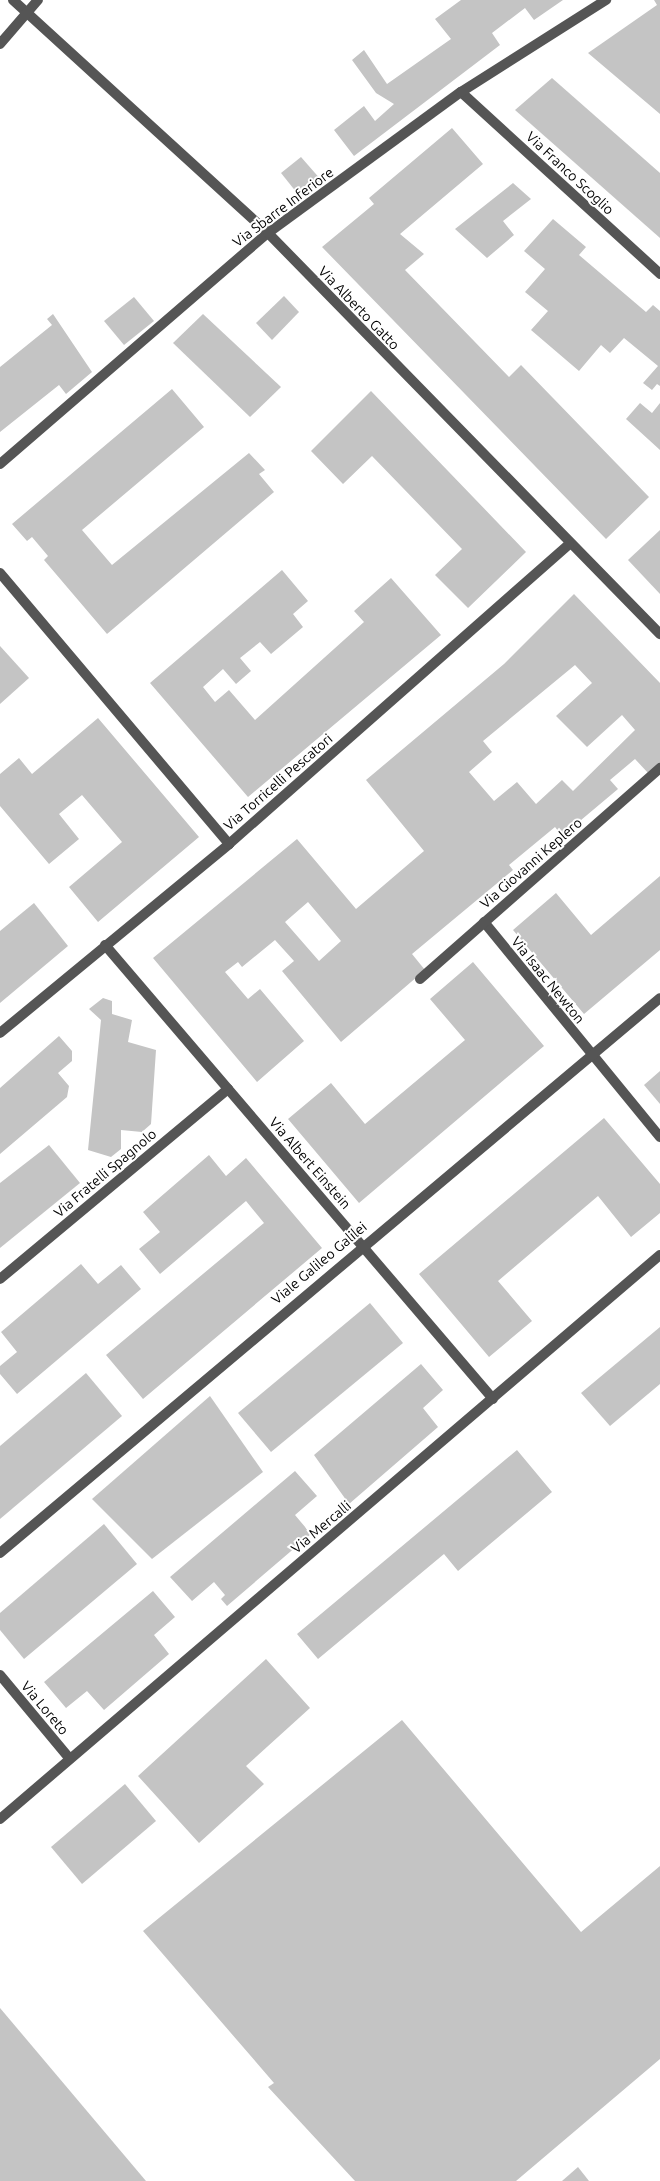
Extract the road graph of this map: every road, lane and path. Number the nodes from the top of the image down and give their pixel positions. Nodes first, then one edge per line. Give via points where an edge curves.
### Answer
1 (13, 0) edge
2 (38, 0) edge
3 (606, 0) edge
4 (27, 13) junction
5 (0, 44) edge
6 (461, 92) junction
7 (268, 233) junction
8 (660, 274) edge
9 (0, 464) edge
10 (569, 544) junction
11 (0, 573) edge
12 (660, 634) edge
13 (660, 768) edge
14 (229, 844) junction
15 (484, 922) junction
16 (105, 945) junction
17 (420, 979) dead end
18 (660, 998) edge
19 (0, 1034) edge
20 (591, 1055) junction
21 (228, 1089) junction
22 (660, 1137) edge
23 (361, 1245) junction
24 (660, 1255) edge
25 (0, 1279) edge
26 (493, 1399) junction
27 (0, 1553) edge
28 (0, 1674) edge
29 (70, 1759) junction
30 (0, 1819) edge

1 - 4 street, Via Alberto Gatto
2 - 4 street
3 - 6 street, Via Sbarre Inferiore
4 - 5 street
4 - 7 street, Via Alberto Gatto
6 - 7 street, Via Sbarre Inferiore
6 - 8 street, Via Franco Scoglio
7 - 9 street, Via Sbarre Inferiore
7 - 10 street, Via Alberto Gatto
10 - 12 street, Via Alberto Gatto
10 - 14 street, Via Torricelli Pescatori
11 - 14 street
13 - 15 street, Via Giovanni Keplero
14 - 16 street, Via Torricelli Pescatori
15 - 17 street, Via Giovanni Keplero
15 - 20 street, Via Isaac Newton
16 - 19 street, Via Torricelli Pescatori
16 - 21 street, Via Albert Einstein
18 - 20 street, Viale Galileo Galilei
20 - 22 street, Via Isaac Newton
20 - 23 street, Viale Galileo Galilei
21 - 23 street, Via Albert Einstein
21 - 25 street, Via Fratelli Spagnolo
23 - 26 street, Via Albert Einstein
23 - 27 street, Viale Galileo Galilei
24 - 26 street, Via Mercalli
26 - 29 street, Via Mercalli
28 - 29 street, Via Loreto
29 - 30 street, Via Mercalli

